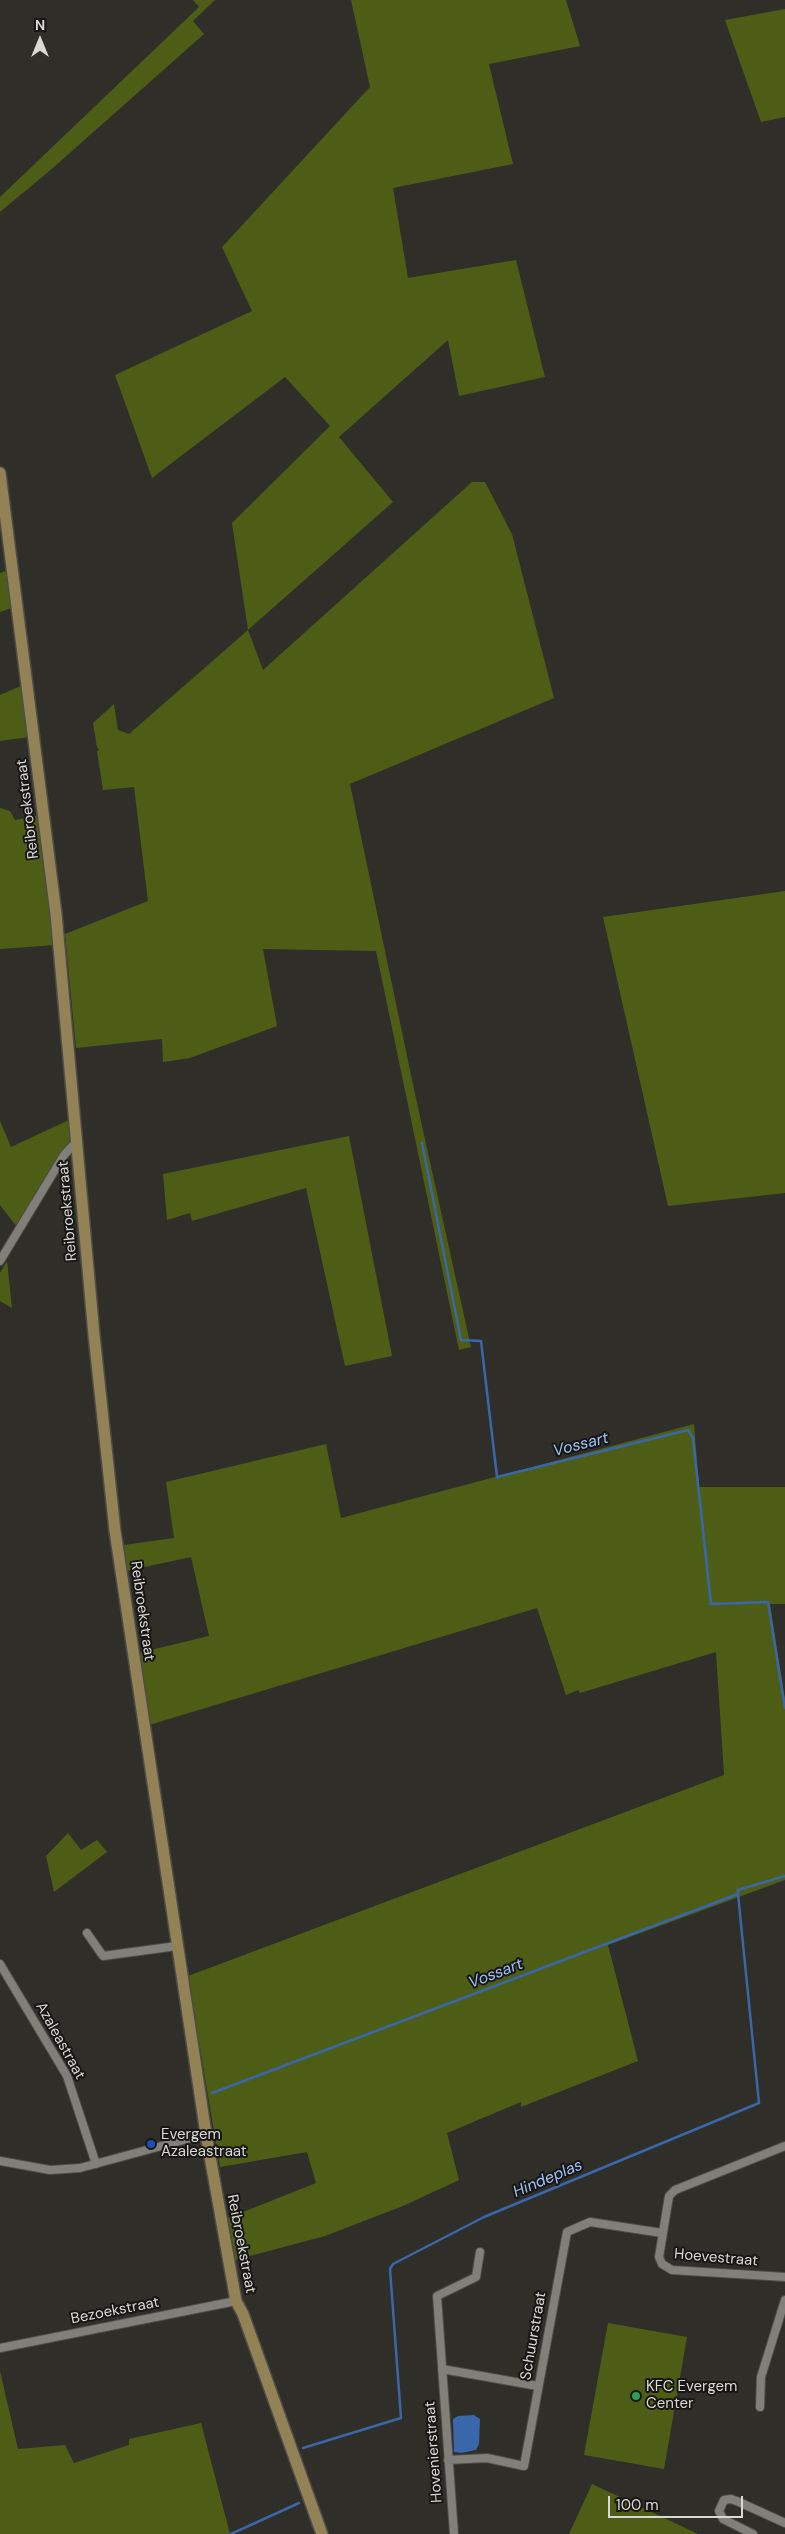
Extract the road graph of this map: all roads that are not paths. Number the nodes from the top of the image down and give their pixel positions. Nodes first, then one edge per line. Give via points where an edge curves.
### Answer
1 (0, 473) edge
2 (77, 1140) junction
3 (0, 1260) edge
4 (87, 1933) dead end
5 (177, 1946) junction
6 (0, 1964) edge
7 (206, 2134) junction
8 (785, 2146) edge
9 (0, 2161) edge
10 (96, 2164) junction
11 (662, 2233) junction
12 (480, 2252) dead end
13 (785, 2277) edge
14 (785, 2300) edge
15 (236, 2302) junction
16 (0, 2348) edge
17 (442, 2369) junction
18 (538, 2386) junction
19 (760, 2408) dead end
20 (448, 2460) junction
21 (785, 2523) edge
22 (322, 2534) edge
23 (454, 2534) edge
24 (753, 2534) edge

1 - 2 street, Reibroekstraat via 56,914
2 - 3 street via 64,1155
2 - 5 street, Reibroekstraat via 115,1531
4 - 5 street via 103,1956
5 - 7 street, Reibroekstraat
6 - 10 street, Azaleastraat via 67,2076
7 - 10 street
7 - 15 street, Reibroekstraat
8 - 11 street, Hoevestraat via 675,2190 669,2196
9 - 10 street via 50,2170
11 - 13 street, Hoevestraat via 659,2258 672,2270
11 - 18 street, Schuurstraat via 590,2222 567,2232
12 - 17 street, Hovenierstraat via 476,2277 437,2296
14 - 19 street via 761,2377
15 - 16 street, Bezoekstraat
15 - 22 street, Reibroekstraat
17 - 18 street
17 - 20 street, Hovenierstraat
18 - 20 street, Schuurstraat via 524,2466 487,2458
20 - 23 street, Hovenierstraat
21 - 24 street via 732,2499 724,2500 719,2511 722,2519

